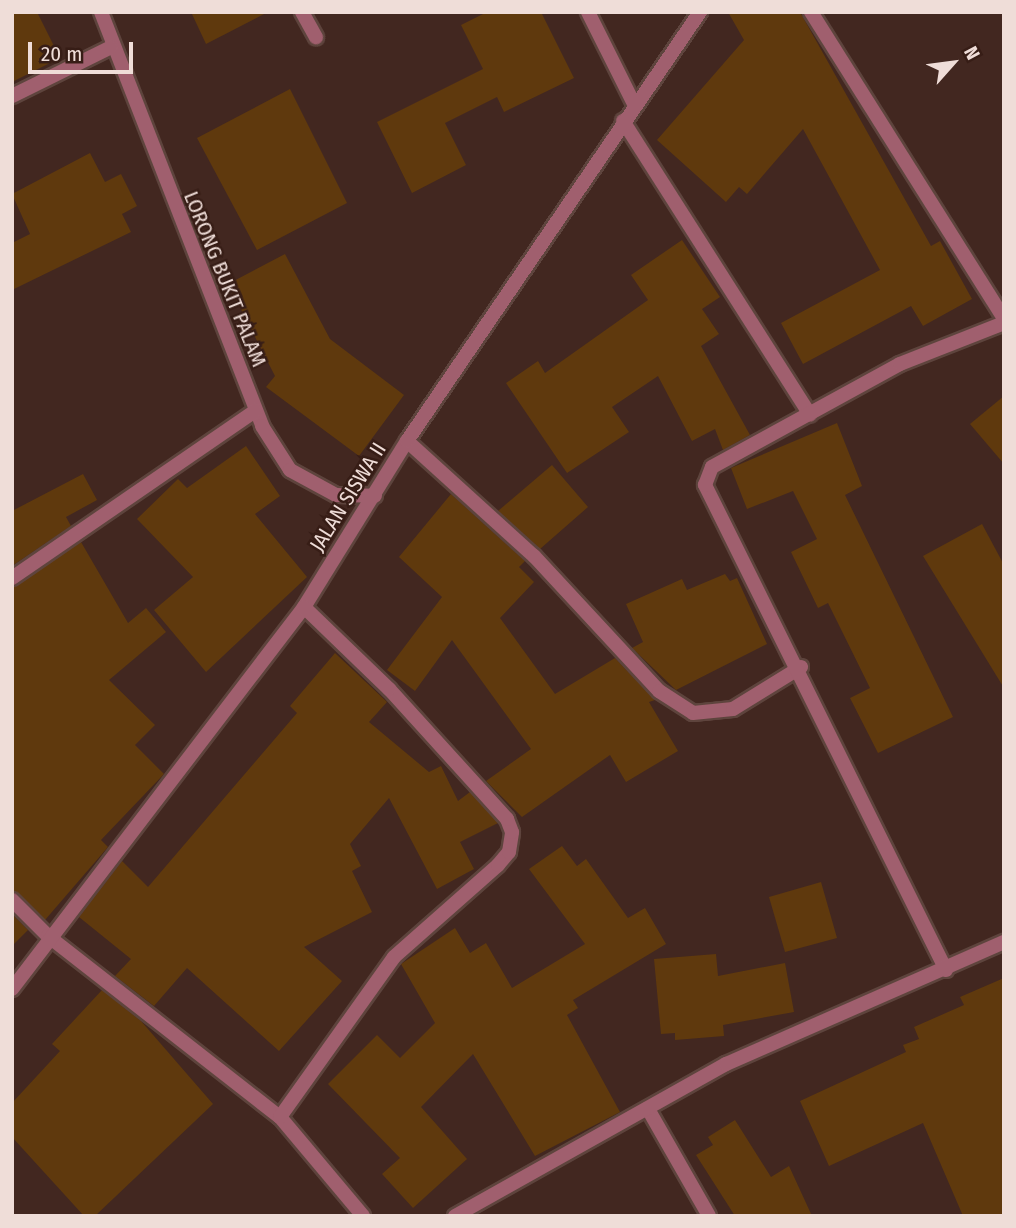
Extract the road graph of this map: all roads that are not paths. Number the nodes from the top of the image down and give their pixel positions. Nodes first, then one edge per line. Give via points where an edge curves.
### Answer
1 (101, 12) edge
2 (302, 12) edge
3 (589, 12) edge
4 (700, 12) edge
5 (811, 12) edge
6 (316, 37) dead end
7 (111, 47) junction
8 (12, 96) edge
9 (634, 104) junction
10 (623, 121) junction
11 (1004, 321) edge
12 (256, 411) junction
13 (810, 414) junction
14 (407, 441) junction
15 (375, 496) junction
16 (12, 578) edge
17 (304, 607) junction
18 (801, 667) junction
19 (12, 900) edge
20 (48, 936) junction
21 (1004, 942) edge
22 (946, 970) junction
23 (12, 989) edge
24 (648, 1109) junction
25 (280, 1117) junction
26 (363, 1216) edge
27 (455, 1216) edge
28 (709, 1216) edge

1 - 7 street, LORONG BUKIT PALAM
2 - 6 street
3 - 9 street
4 - 9 street, JALAN SISWA II
5 - 11 street
7 - 8 street
7 - 12 street, LORONG BUKIT PALAM
9 - 10 street, JALAN SISWA II
10 - 13 street
10 - 14 street, JALAN SISWA II
11 - 13 street via 900,364
12 - 15 street, LORONG BUKIT PALAM via 290,470 336,495
12 - 16 street
13 - 18 street via 712,467 705,485
14 - 15 street, JALAN SISWA II
14 - 18 street via 534,556 659,691 693,713 733,709
15 - 17 street, JALAN SISWA II
17 - 20 street, JALAN SISWA II
17 - 25 street via 390,689 507,819 512,832 509,852 498,865 394,957
18 - 22 street
19 - 20 street
20 - 23 street, JALAN SISWA II
20 - 25 street
21 - 22 street
22 - 24 street via 726,1064
24 - 27 street
24 - 28 street
25 - 26 street

